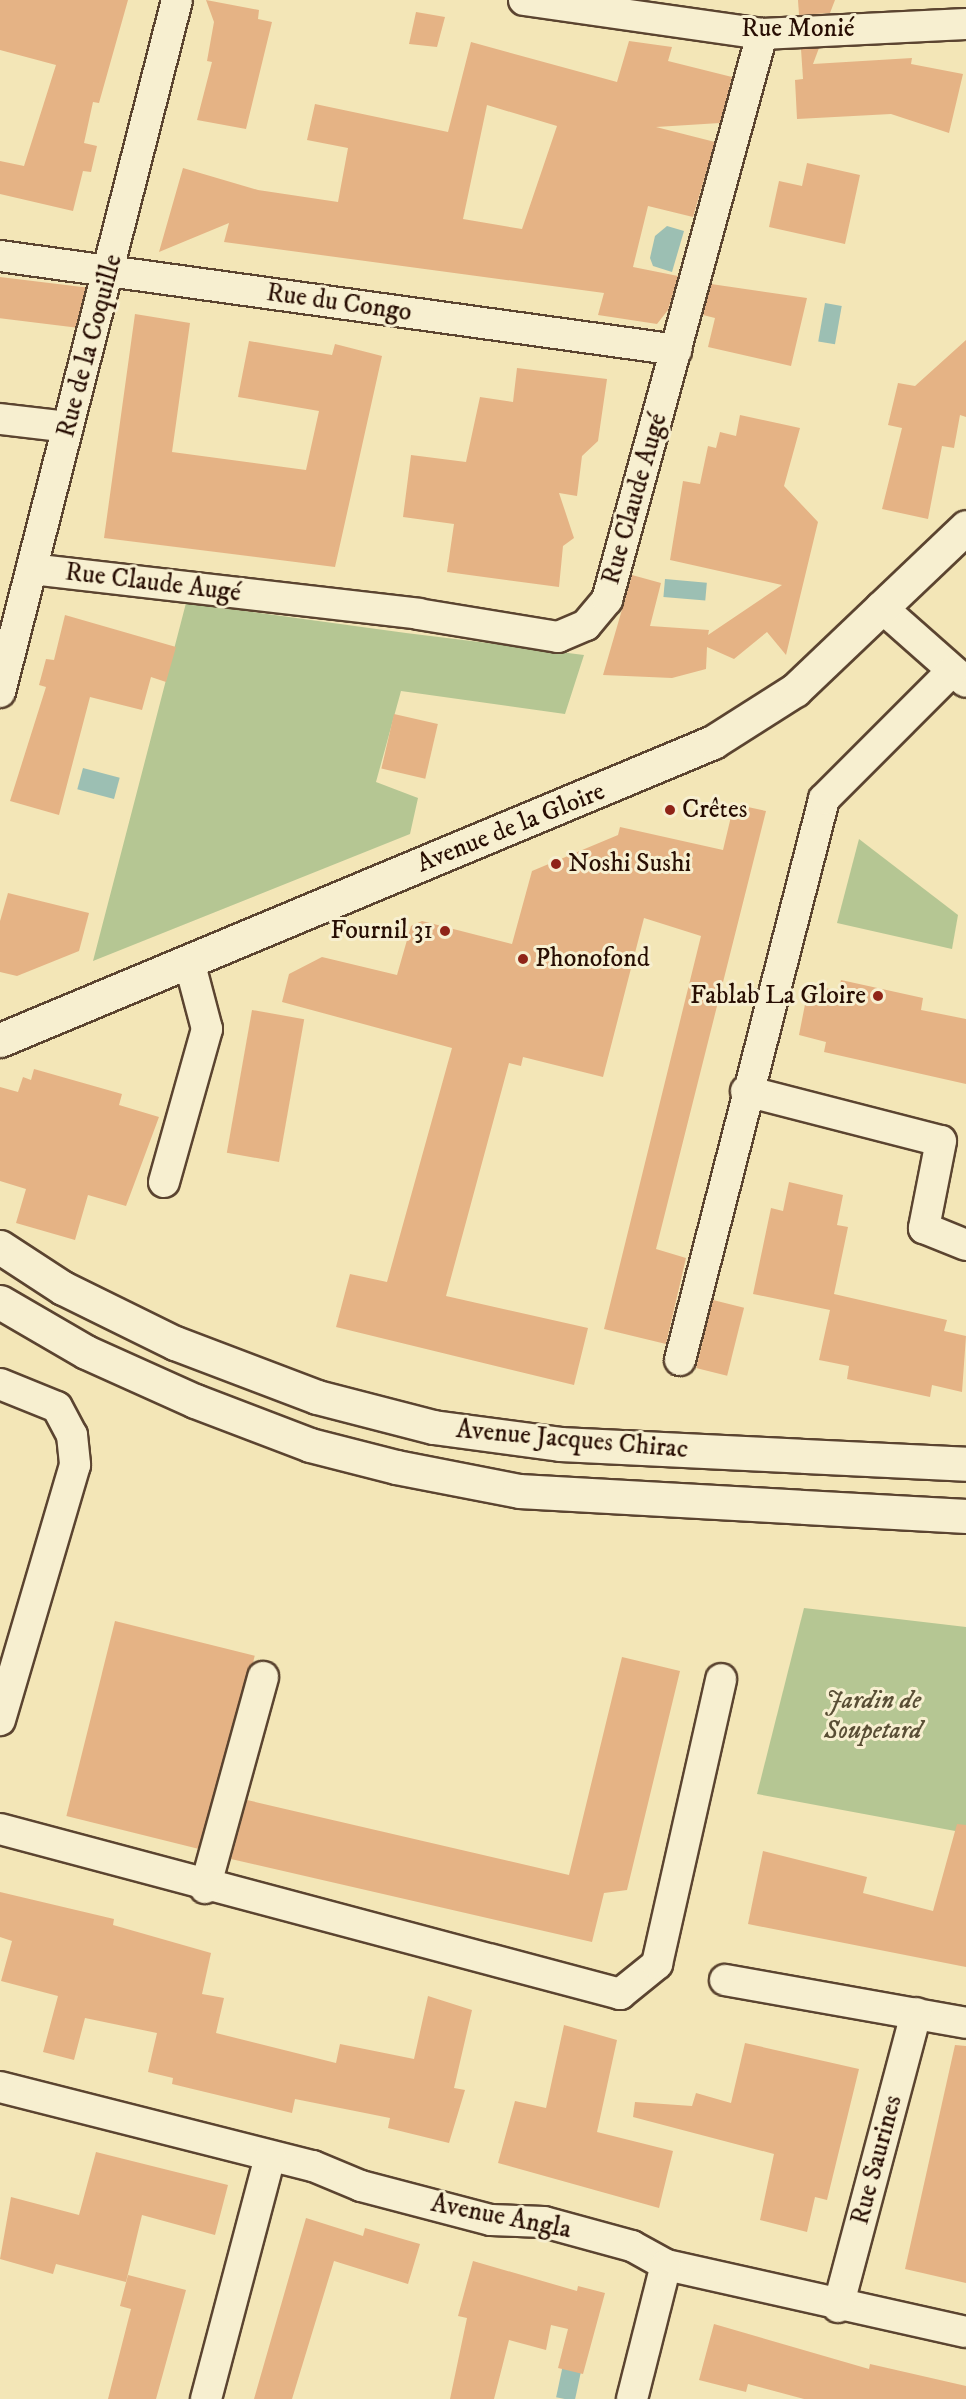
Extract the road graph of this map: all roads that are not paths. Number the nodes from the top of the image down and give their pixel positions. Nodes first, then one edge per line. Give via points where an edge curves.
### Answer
1 (177, 0) edge
2 (524, 0) edge
3 (966, 24) edge
4 (762, 34) junction
5 (0, 256) edge
6 (110, 270) junction
7 (677, 350) junction
8 (0, 419) edge
9 (68, 427) junction
10 (966, 527) edge
11 (32, 568) junction
12 (881, 607) junction
13 (959, 677) edge
14 (0, 692) edge
15 (189, 962) junction
16 (0, 1040) edge
17 (746, 1091) junction
18 (164, 1182) dead end
19 (966, 1245) edge
20 (0, 1247) edge
21 (0, 1302) edge
22 (680, 1360) dead end
23 (0, 1384) edge
24 (966, 1464) edge
25 (966, 1516) edge
26 (263, 1677) dead end
27 (721, 1679) dead end
28 (0, 1720) edge
29 (0, 1829) edge
30 (205, 1888) junction
31 (725, 1980) dead end
32 (916, 2013) junction
33 (966, 2023) edge
34 (0, 2087) edge
35 (270, 2156) junction
36 (666, 2265) junction
37 (838, 2307) junction
38 (966, 2332) edge
39 (206, 2399) edge
40 (632, 2399) edge

1 - 6 street, Rue de la Coquille
2 - 4 street, Rue Monié
3 - 4 street, Rue Monié
4 - 7 street, Rue Claude Augé
5 - 6 street, Rue du Congo
6 - 7 street, Rue du Congo
6 - 9 street, Rue de la Coquille
7 - 11 street, Rue Claude Augé via 607,600 586,625 558,637 418,614
8 - 9 street
9 - 11 street, Rue de la Coquille
10 - 12 main road, Avenue de la Gloire
11 - 14 street, Rue de la Coquille
12 - 13 street
12 - 15 main road, Avenue de la Gloire via 795,690 713,742
13 - 17 street via 824,800
15 - 16 main road, Avenue de la Gloire
15 - 18 street via 207,1029
17 - 19 street via 941,1141 924,1228
17 - 22 street
20 - 24 main road, Avenue Jacques Chirac via 63,1288 175,1343 317,1397 433,1427 560,1444
21 - 25 main road, Avenue Jacques Chirac via 86,1352 195,1401 310,1445 396,1467 519,1491
23 - 28 street via 57,1407 72,1435 75,1465
26 - 30 street
27 - 30 street via 657,1964 620,1994
29 - 30 street
31 - 32 street
32 - 33 street
32 - 37 street, Rue Saurines
34 - 35 street, Avenue Angla
35 - 36 street, Avenue Angla via 490,2220 544,2222 632,2246
35 - 39 street
36 - 37 street, Avenue Angla
36 - 40 street
37 - 38 street, Avenue Angla via 871,2307

